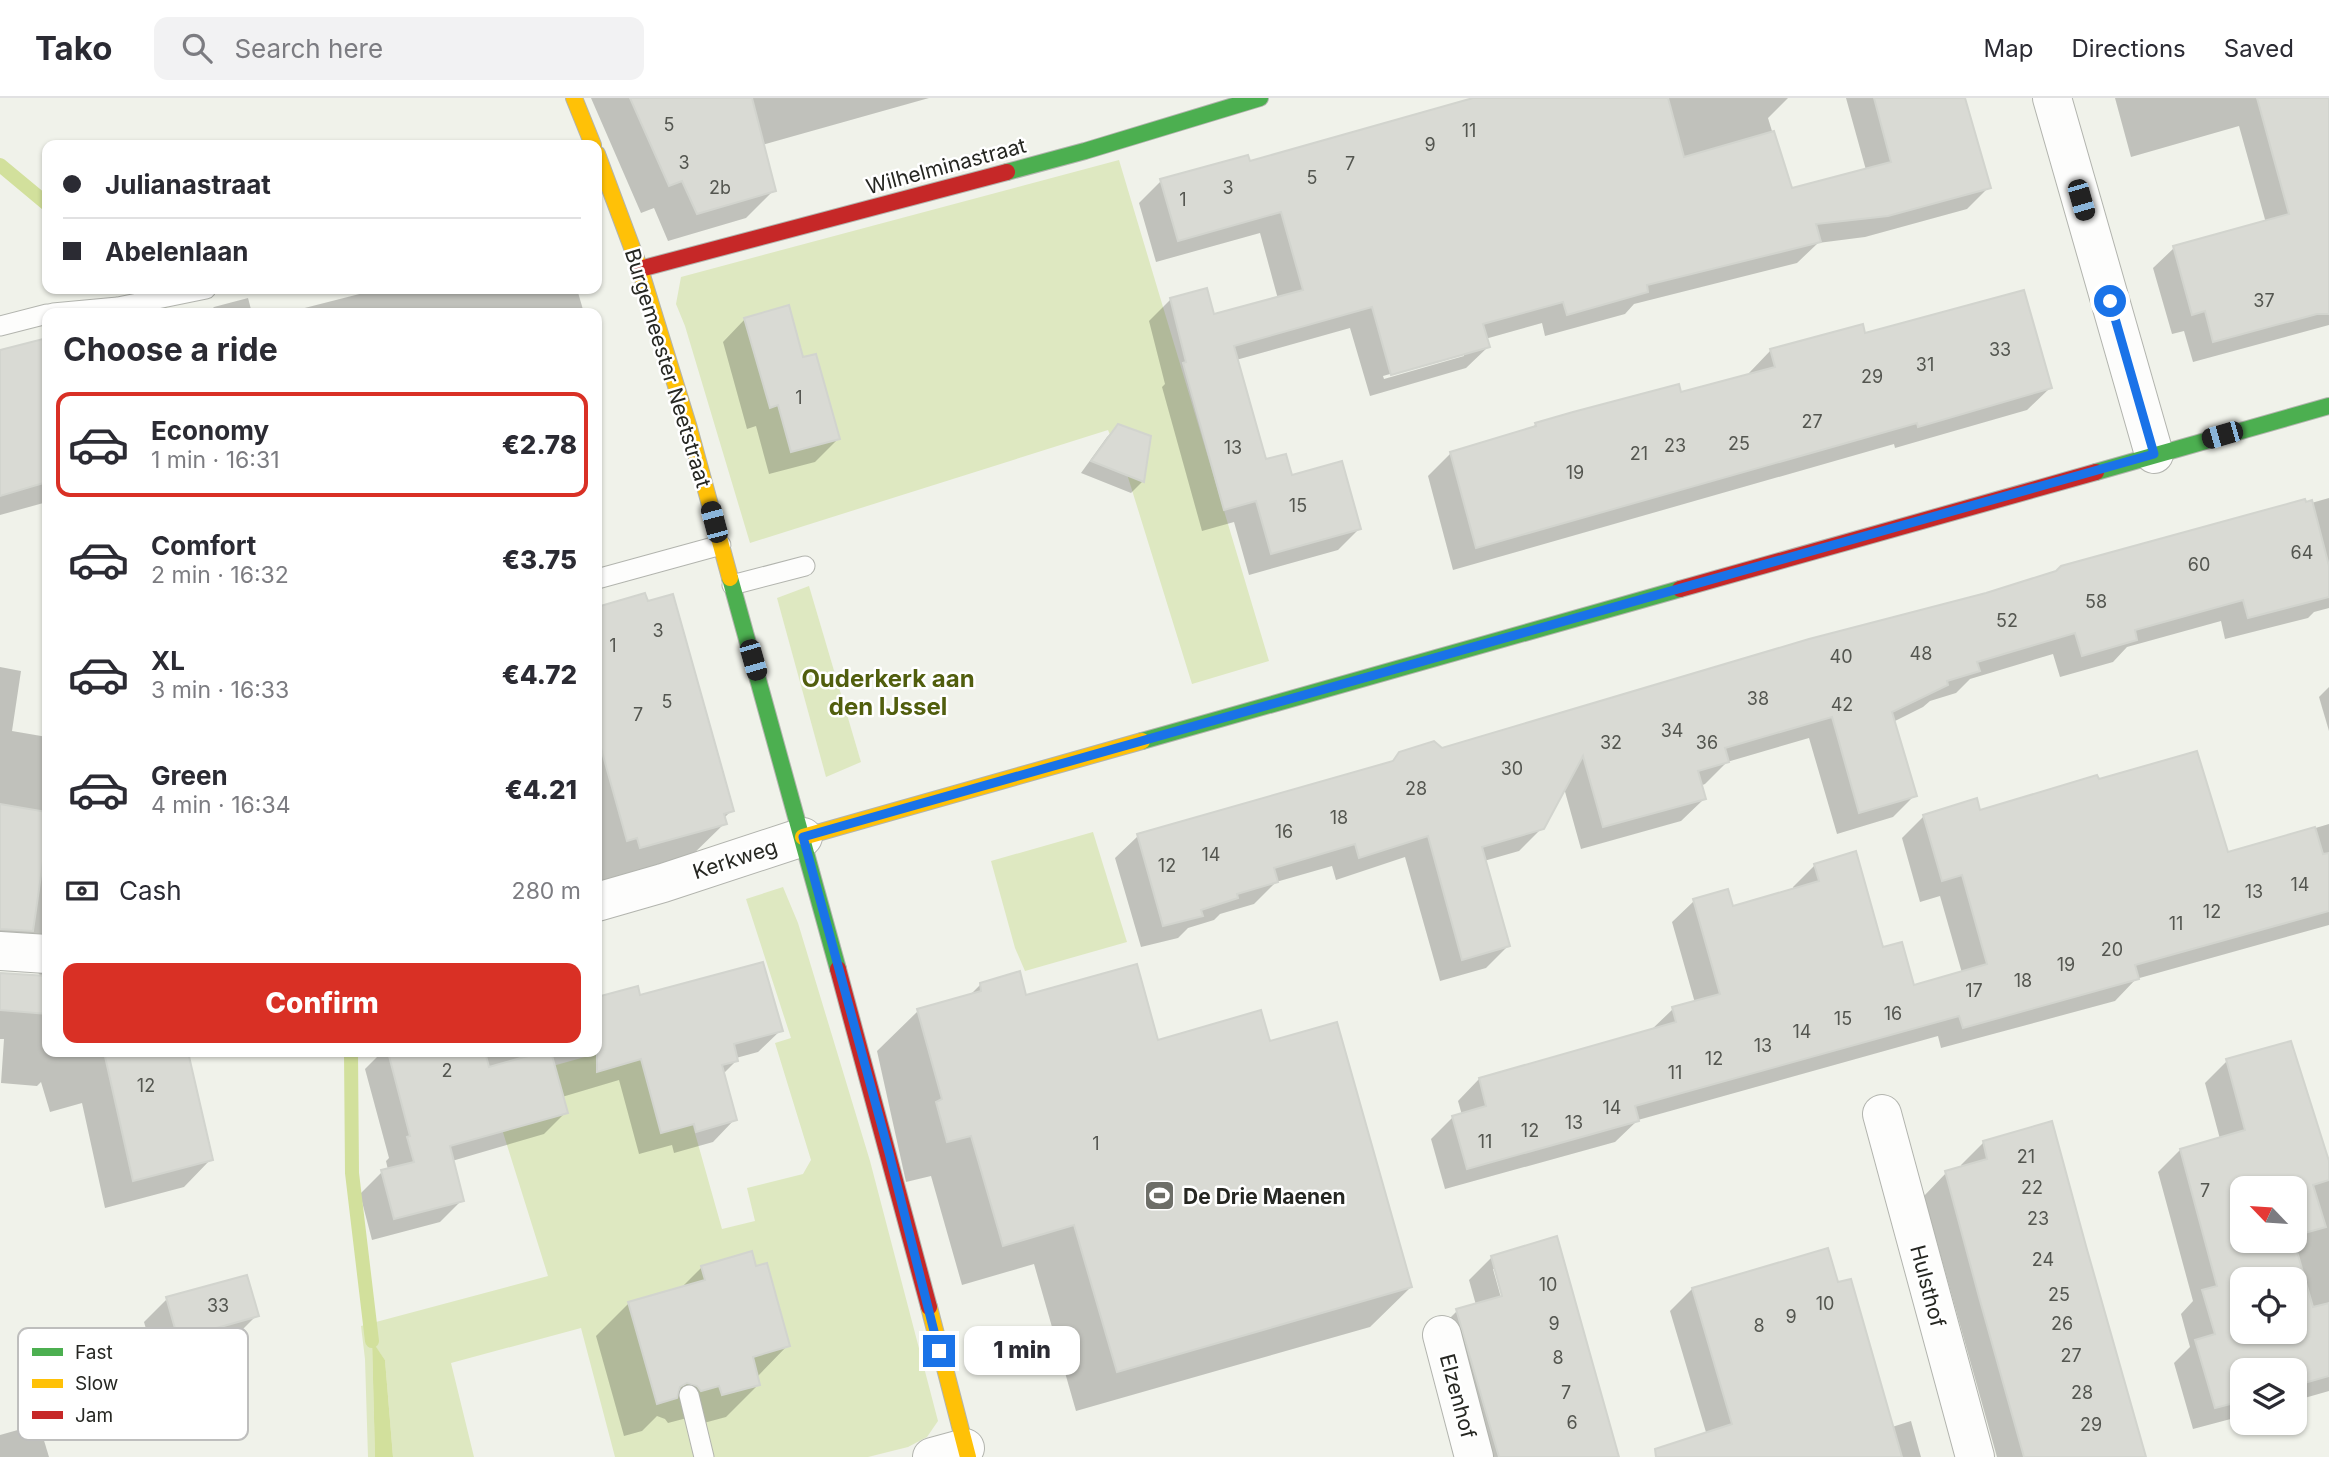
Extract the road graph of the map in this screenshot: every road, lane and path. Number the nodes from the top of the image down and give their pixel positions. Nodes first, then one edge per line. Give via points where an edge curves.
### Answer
1 (574, 98) edge
2 (1261, 98) edge
3 (2052, 98) edge
4 (591, 140) edge
5 (603, 186) edge
6 (640, 269) junction
7 (186, 294) edge
8 (107, 308) edge
9 (42, 315) edge
10 (0, 326) edge
11 (2329, 406) edge
12 (2154, 454) junction
13 (721, 545) junction
14 (805, 566) dead end
15 (602, 578) edge
16 (732, 585) junction
17 (803, 837) junction
18 (602, 901) edge
19 (0, 951) edge
20 (42, 954) edge
21 (1882, 1114) dead end
22 (1441, 1335) dead end
23 (689, 1395) dead end
24 (955, 1454) edge
25 (704, 1457) edge
26 (1474, 1457) edge
27 (1975, 1457) edge

1 - 4 street
2 - 6 street, Wilhelminastraat via 1085,151
3 - 12 street
5 - 6 street, Burgemeester Neetstraat
6 - 13 street, Burgemeester Neetstraat
7 - 8 lane
9 - 10 lane
11 - 12 street, Kerkweg
12 - 17 street, Kerkweg
13 - 15 lane
13 - 16 street, Burgemeester Neetstraat
14 - 16 lane
16 - 17 street, Burgemeester Neetstraat
17 - 18 street, Kerkweg
17 - 24 street, Burgemeester Neetstraat via 889,1153
19 - 20 street
21 - 27 street, Hulsthof
22 - 26 street, Elzenhof
23 - 25 lane

